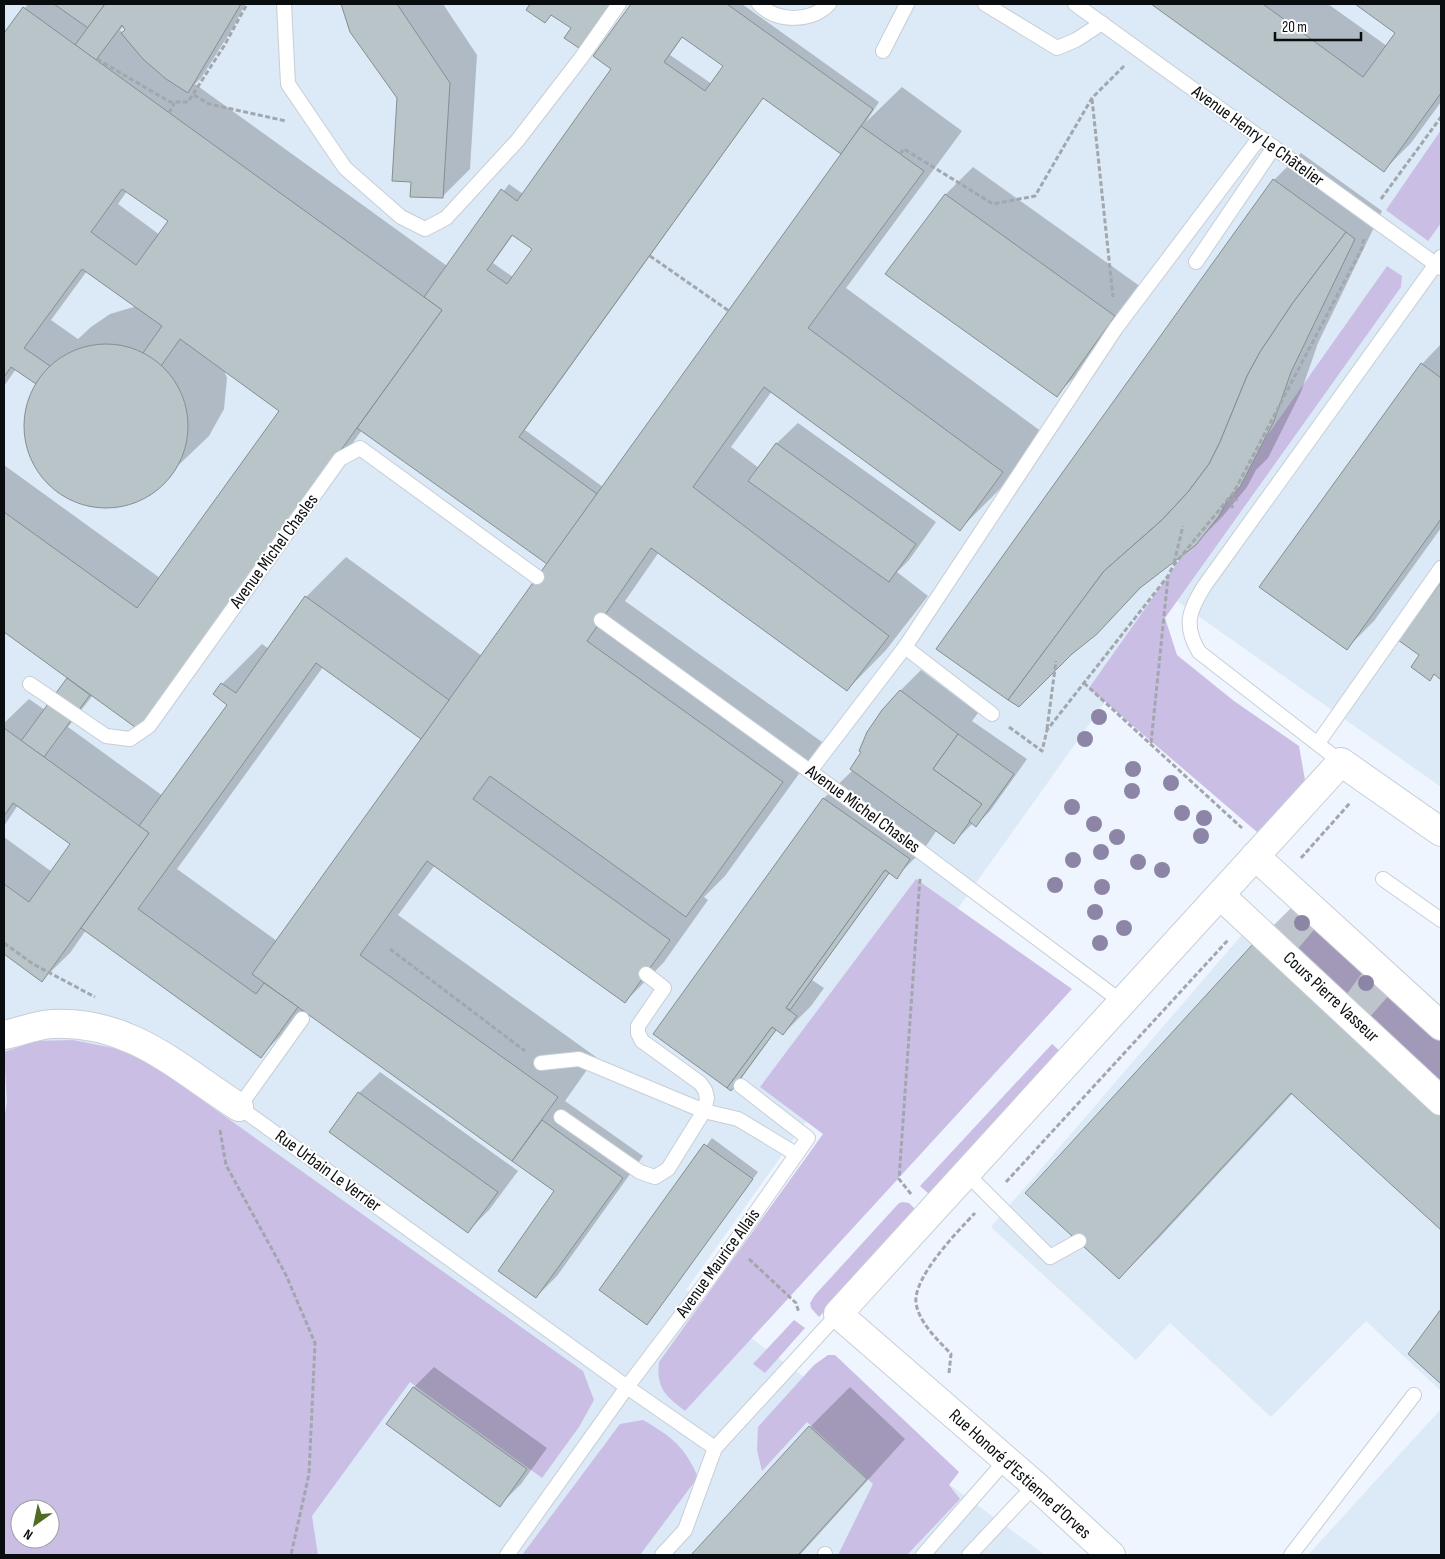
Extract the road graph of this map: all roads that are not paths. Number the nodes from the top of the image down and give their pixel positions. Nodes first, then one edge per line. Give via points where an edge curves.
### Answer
1 (284, 4) edge
2 (619, 4) edge
3 (759, 4) edge
4 (830, 4) edge
5 (907, 4) edge
6 (985, 4) edge
7 (1075, 4) edge
8 (1102, 23) junction
9 (883, 51) dead end
10 (1260, 137) junction
11 (1274, 147) junction
12 (1196, 262) dead end
13 (1440, 263) edge
14 (1441, 568) edge
15 (537, 577) dead end
16 (602, 620) dead end
17 (905, 647) junction
18 (30, 684) dead end
19 (992, 714) dead end
20 (1318, 743) junction
21 (1341, 762) junction
22 (810, 771) junction
23 (1441, 832) edge
24 (1255, 856) junction
25 (1383, 879) dead end
26 (1220, 895) junction
27 (1441, 920) edge
28 (646, 974) dead end
29 (1122, 1002) junction
30 (302, 1019) dead end
31 (1441, 1026) edge
32 (4, 1035) edge
33 (541, 1063) road end
34 (742, 1086) dead end
35 (1441, 1101) edge
36 (239, 1107) junction
37 (704, 1111) junction
38 (561, 1117) dead end
39 (796, 1154) junction
40 (966, 1173) junction
41 (1079, 1241) dead end
42 (838, 1314) junction
43 (627, 1387) junction
44 (1414, 1395) dead end
45 (715, 1448) junction
46 (1006, 1460) junction
47 (1035, 1485) junction
48 (507, 1555) edge
49 (662, 1555) edge
50 (923, 1555) edge
51 (969, 1555) edge
52 (1112, 1555) edge
53 (1291, 1555) edge

1 - 2 lane via 288,84 346,168 401,217 425,229 446,218 517,141
3 - 4 lane via 776,15 793,18 810,16
5 - 9 lane
6 - 8 lane via 1057,48
7 - 8 lane, Avenue Henry Le Châtelier
8 - 10 lane, Avenue Henry Le Châtelier
10 - 11 lane, Avenue Henry Le Châtelier
10 - 17 lane via 1116,328
11 - 12 lane
11 - 13 lane, Avenue Henry Le Châtelier via 1368,216
13 - 20 lane via 1205,585 1191,610 1191,637 1199,652
14 - 20 lane
15 - 18 lane, Avenue Michel Chasles via 360,448 340,459 149,726 130,739 106,736
16 - 22 lane, Avenue Michel Chasles
17 - 19 lane
17 - 22 lane
20 - 21 lane
21 - 23 street
21 - 24 street
22 - 29 lane, Avenue Michel Chasles
24 - 26 street
24 - 31 street
25 - 27 lane
26 - 29 street
26 - 35 street, Cours Pierre Vasseur
28 - 37 lane via 664,988 638,1026 638,1033 642,1041 700,1083 707,1098
29 - 40 street
30 - 36 lane
32 - 36 street, Rue Urbain Le Verrier via 52,1024 108,1029 146,1044
33 - 37 lane via 579,1059
34 - 39 lane, Avenue Maurice Allais via 808,1138
36 - 43 lane, Rue Urbain Le Verrier
37 - 38 lane via 668,1170 654,1177 640,1172
37 - 39 lane via 738,1119
39 - 43 lane, Avenue Maurice Allais via 711,1276
40 - 41 lane via 1050,1257
40 - 42 street
42 - 45 lane
42 - 46 street, Rue Honoré d'Estienne d'Orves
43 - 45 lane, Rue Urbain Le Verrier
43 - 48 lane, Avenue Maurice Allais
44 - 53 lane
45 - 49 lane via 685,1530
46 - 47 street, Rue Honoré d'Estienne d'Orves
46 - 50 lane
47 - 51 lane
47 - 52 street, Rue Honoré d'Estienne d'Orves

